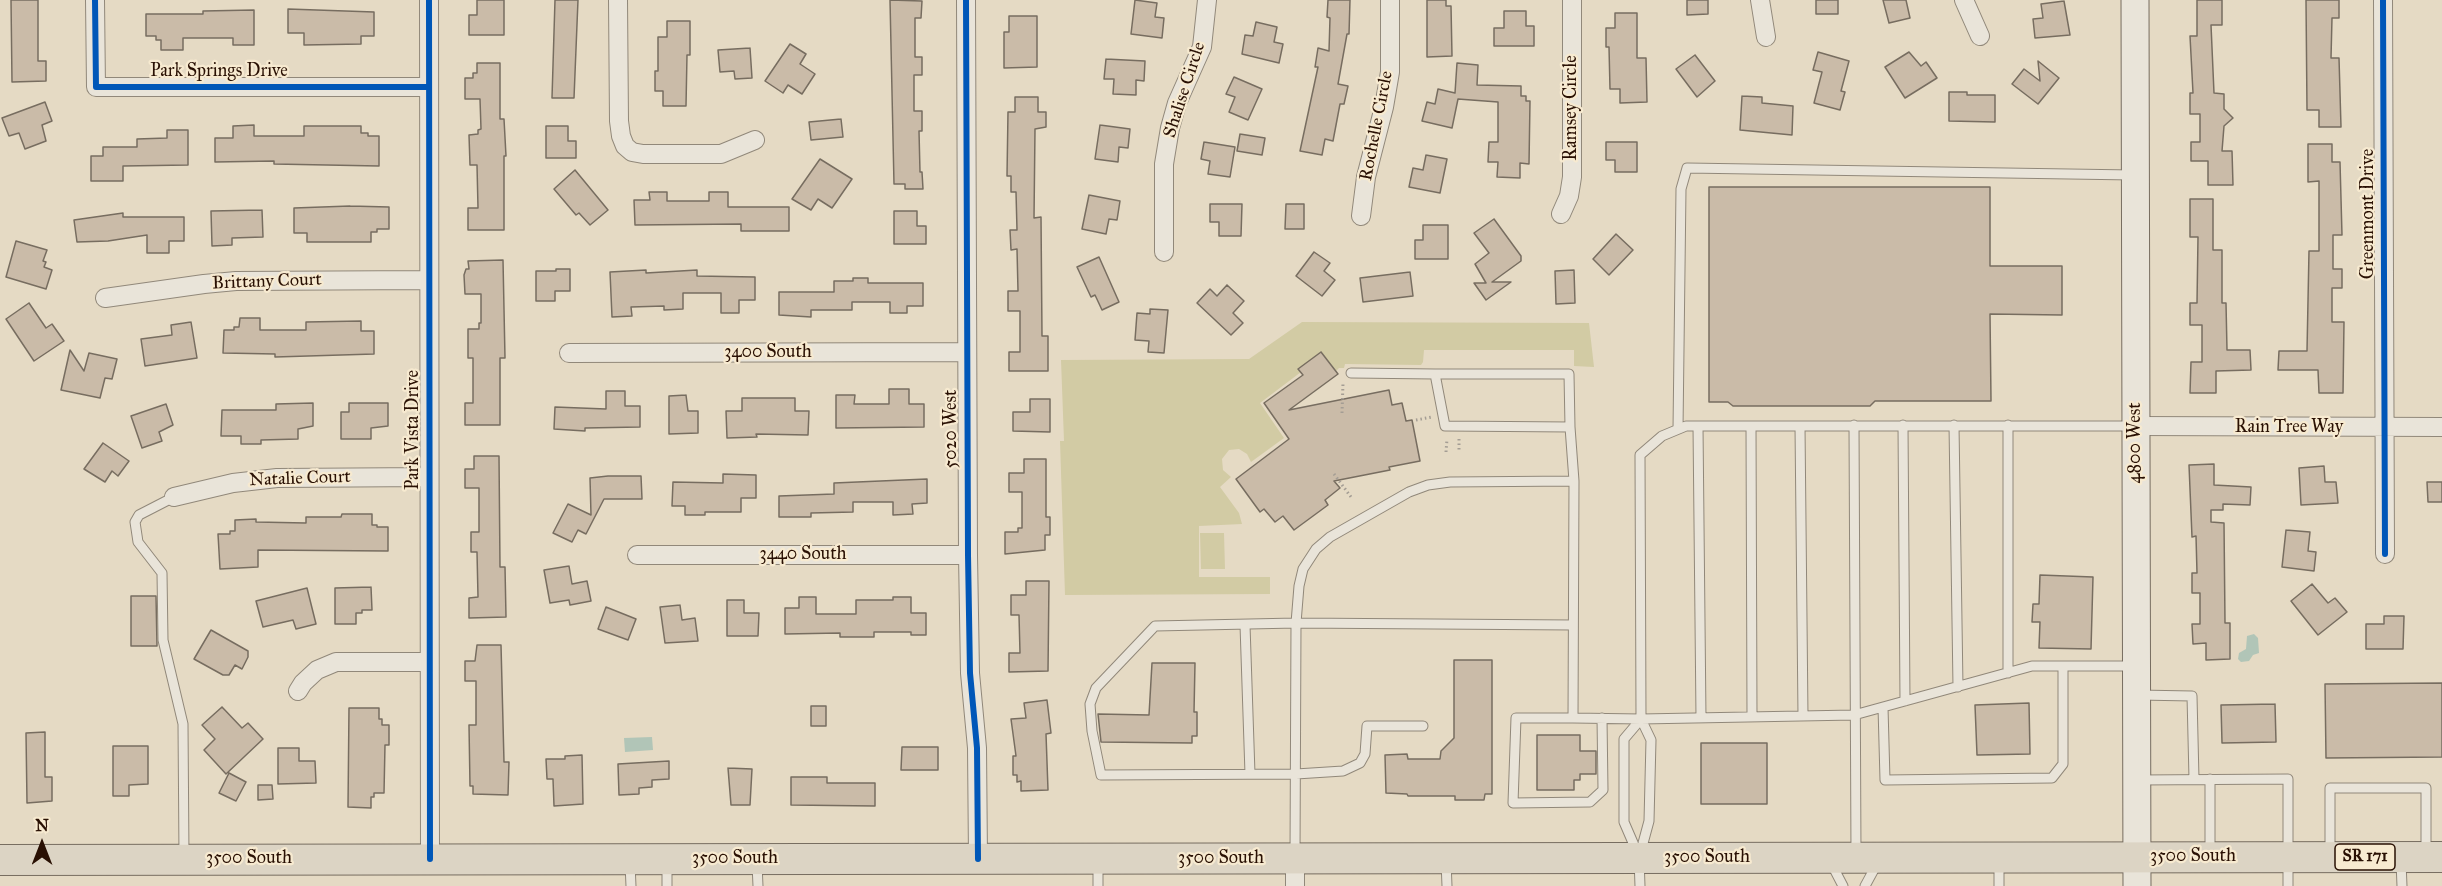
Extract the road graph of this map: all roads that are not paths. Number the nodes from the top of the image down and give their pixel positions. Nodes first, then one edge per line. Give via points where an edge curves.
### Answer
1 (95, 0) edge
2 (429, 0) edge
3 (618, 0) edge
4 (966, 0) edge
5 (1207, 0) edge
6 (1390, 0) edge
7 (1572, 0) edge
8 (1760, 0) edge
9 (1964, 0) edge
10 (2135, 0) edge
11 (2383, 0) edge
12 (1980, 36) dead end
13 (1766, 37) dead end
14 (429, 87) junction
15 (755, 140) dead end
16 (2135, 175) junction
17 (1562, 214) dead end
18 (1361, 216) dead end
19 (1164, 252) dead end
20 (429, 280) junction
21 (105, 298) dead end
22 (967, 352) junction
23 (568, 353) dead end
24 (1351, 373) dead end
25 (1435, 374) junction
26 (1854, 425) junction
27 (1903, 425) junction
28 (1954, 425) junction
29 (2008, 425) junction
30 (1698, 426) junction
31 (1751, 426) junction
32 (1800, 426) junction
33 (2135, 426) junction
34 (1570, 427) junction
35 (2442, 427) edge
36 (1682, 428) junction
37 (2384, 428) junction
38 (429, 477) junction
39 (1574, 481) junction
40 (174, 497) joint
41 (637, 555) dead end
42 (968, 555) junction
43 (2385, 555) dead end
44 (1296, 623) junction
45 (1245, 625) junction
46 (1573, 625) junction
47 (429, 662) junction
48 (2063, 666) junction
49 (2136, 666) junction
50 (2008, 673) junction
51 (1958, 687) junction
52 (298, 691) dead end
53 (2136, 695) junction
54 (1905, 701) junction
55 (1883, 707) junction
56 (1854, 715) junction
57 (1803, 716) junction
58 (1752, 717) junction
59 (1573, 718) junction
60 (1602, 718) junction
61 (1701, 718) junction
62 (1641, 719) junction
63 (1423, 726) dead end
64 (1250, 774) junction
65 (1296, 774) junction
66 (2194, 779) junction
67 (2210, 779) junction
68 (2136, 780) junction
69 (2210, 857) junction
70 (2330, 857) junction
71 (2423, 857) edge
72 (1855, 858) junction
73 (430, 859) junction
74 (978, 859) junction
75 (0, 860) edge
76 (184, 860) junction
77 (630, 872) edge
78 (667, 872) edge
79 (757, 872) edge
80 (1295, 872) edge
81 (1447, 872) edge
82 (1640, 872) edge
83 (1999, 872) edge
84 (2137, 872) edge
85 (2288, 872) edge
86 (1098, 873) edge
87 (1843, 886) edge
88 (1865, 886) edge
89 (2402, 886) edge

1 - 14 street, Park Springs Drive via 96,87
2 - 14 street, Park Vista Drive
3 - 15 street via 619,121 625,146 643,154 721,154
4 - 22 street, 5020 West
5 - 19 street, Shalise Circle via 1202,47 1170,128 1164,164
6 - 18 street, Rochelle Circle via 1390,72
7 - 17 street, Ramsey Circle via 1572,177
8 - 13 street
9 - 12 street
10 - 16 main road, 4800 West
11 - 37 street, Greenmont Drive
14 - 20 street, Park Vista Drive
16 - 33 main road, 4800 West
16 - 36 lane via 1687,168 1681,189
20 - 21 street, Brittany Court via 236,281
20 - 38 street, Park Vista Drive
22 - 23 street, 3400 South
22 - 42 street, 5020 West
24 - 25 lane
25 - 34 lane via 1444,426
25 - 34 lane via 1569,374
26 - 27 lane
26 - 32 lane
26 - 56 lane
27 - 28 lane
27 - 54 lane
28 - 29 lane
28 - 51 lane
29 - 33 lane
29 - 50 lane
30 - 31 lane
30 - 36 lane
30 - 61 lane
31 - 32 lane
31 - 58 lane
32 - 57 lane
33 - 37 street, Rain Tree Way
33 - 49 main road, 4800 West
34 - 39 lane
35 - 37 street, Rain Tree Way
36 - 62 lane via 1662,436 1640,455
37 - 43 street, Greenmont Drive
38 - 40 street, Natalie Court via 277,478 233,483
38 - 47 street, Park Vista Drive
39 - 44 lane via 1450,482 1409,492 1316,549 1303,569
39 - 46 lane
40 - 76 lane via 139,515 135,522 138,542 162,573 164,640 183,724
41 - 42 street, 3440 South
42 - 74 street, 5020 West
44 - 45 lane
44 - 46 lane
44 - 65 lane
45 - 64 lane
45 - 64 lane via 1155,626 1096,688 1090,704 1101,775
46 - 59 lane
47 - 52 street via 336,662 317,670
47 - 73 street, Park Vista Drive
48 - 49 lane
48 - 50 lane via 2032,666
48 - 55 lane via 2063,764 2052,778 1885,780
49 - 53 main road, 4800 West
50 - 51 lane
51 - 54 lane
53 - 66 lane via 2192,696
53 - 68 main road, 4800 West
54 - 55 lane
55 - 56 lane
56 - 57 lane
56 - 72 lane
57 - 58 lane
58 - 61 lane
59 - 60 lane
59 - 60 lane via 1516,718 1513,803 1590,802 1603,790
60 - 62 lane
61 - 62 lane
62 - 82 lane via 1651,740 1649,821
62 - 82 lane via 1624,739 1624,822
63 - 65 lane via 1367,726 1365,754 1360,763 1343,771
64 - 65 lane
65 - 80 lane
66 - 67 lane
66 - 68 lane
67 - 69 lane
67 - 85 lane via 2288,778
68 - 84 main road, 4800 West
69 - 84 main road, 3500 South / SR 171
69 - 85 main road, 3500 South / SR 171
70 - 71 main road, 3500 South / SR 171
70 - 71 lane via 2330,788 2427,788
70 - 85 main road, 3500 South / SR 171
71 - 89 lane
72 - 82 main road, 3500 South / SR 171
72 - 83 main road, 3500 South / SR 171
72 - 87 lane
72 - 88 lane
73 - 76 main road, 3500 South / SR 171
73 - 77 main road, 3500 South / SR 171
74 - 79 main road, 3500 South / SR 171
74 - 86 main road, 3500 South / SR 171
75 - 76 main road, 3500 South / SR 171
77 - 78 main road, 3500 South / SR 171
78 - 79 main road, 3500 South / SR 171
80 - 81 main road, 3500 South / SR 171
80 - 86 main road, 3500 South / SR 171
81 - 82 main road, 3500 South / SR 171
83 - 84 main road, 3500 South / SR 171

